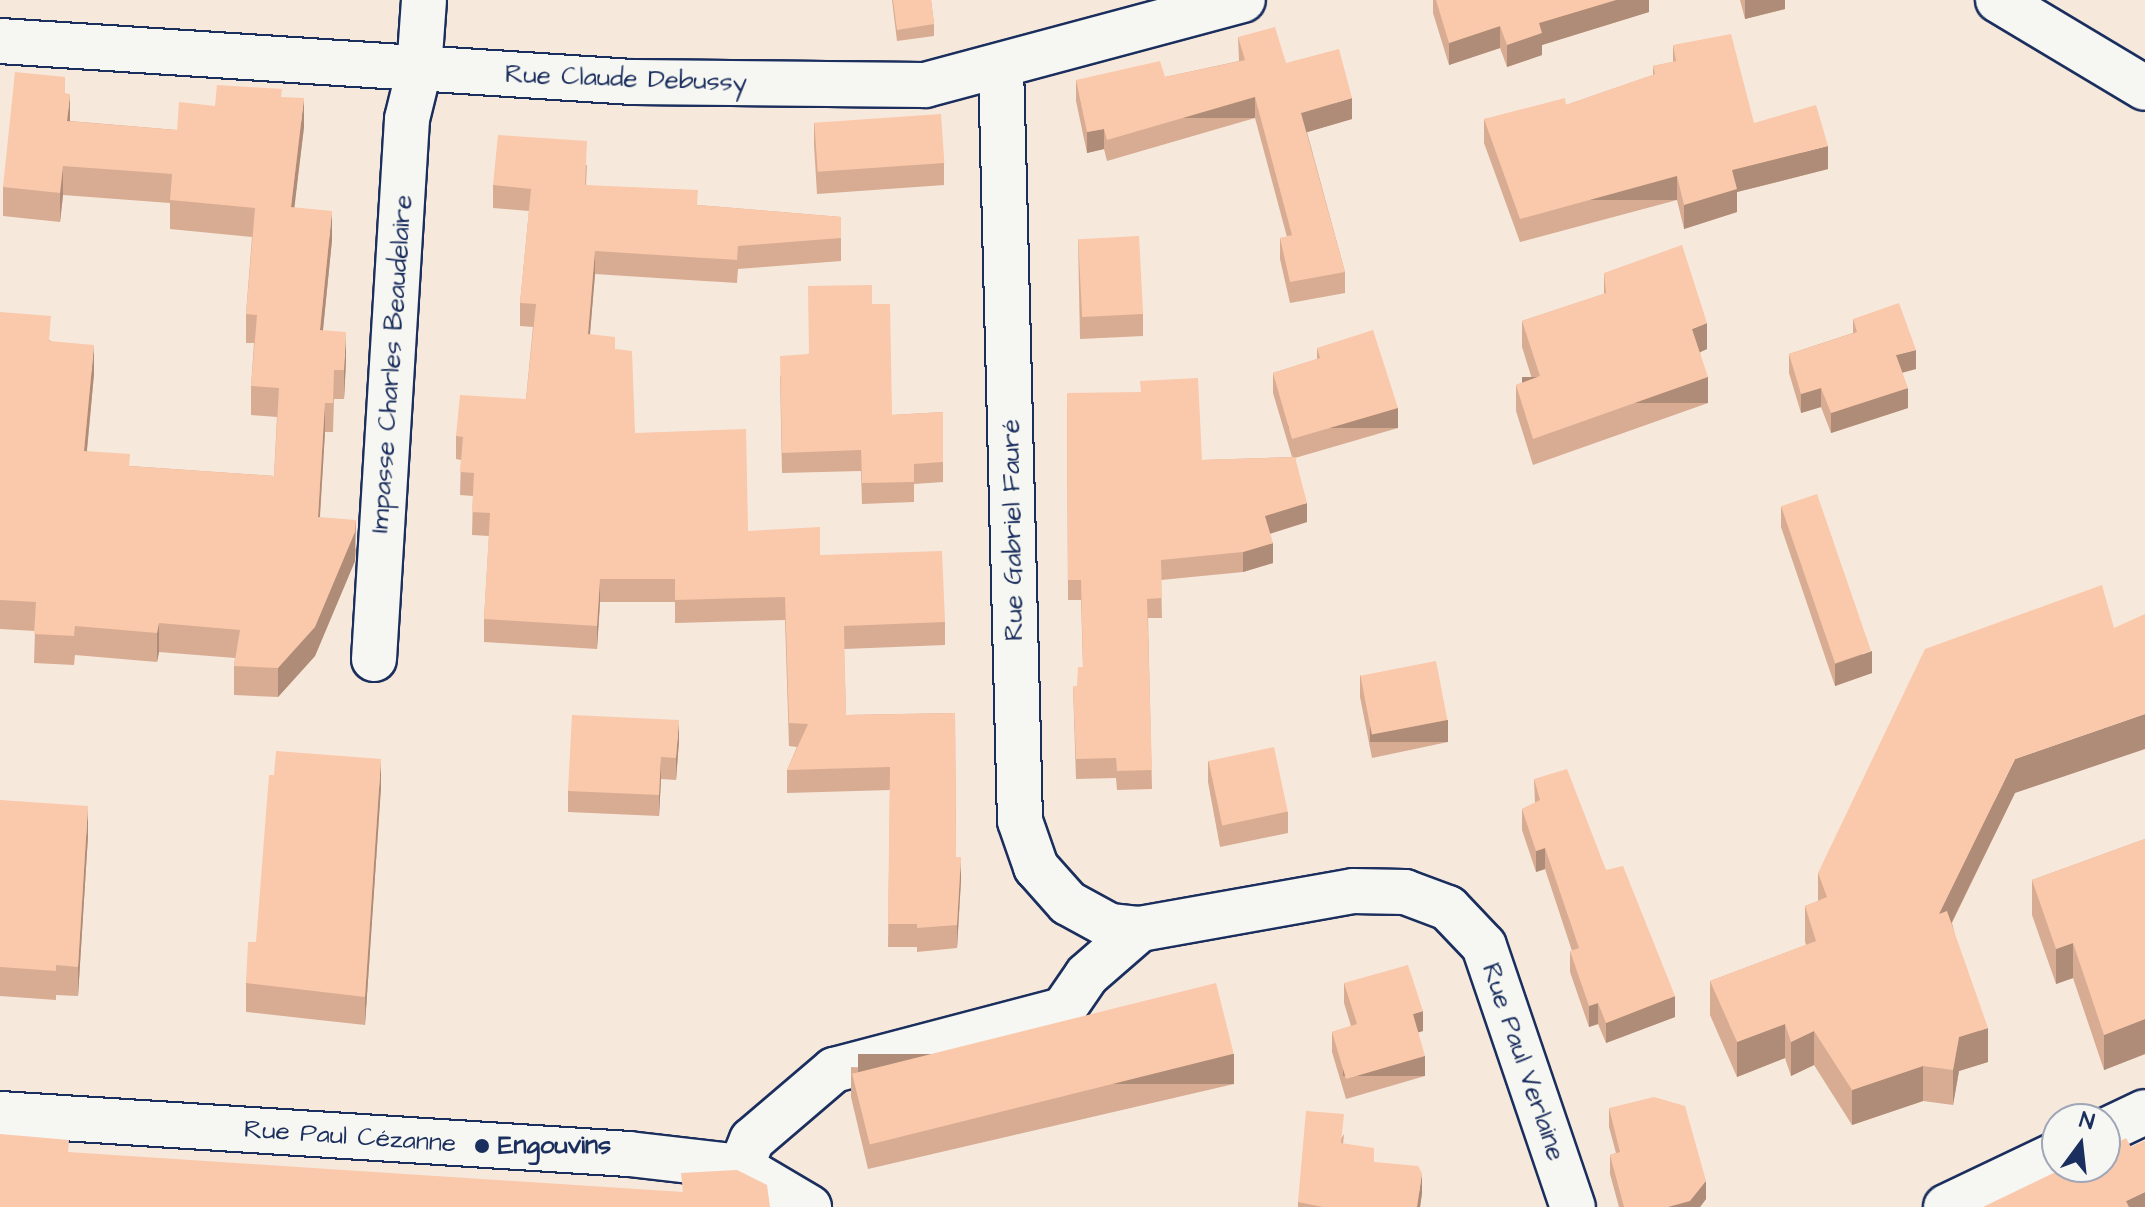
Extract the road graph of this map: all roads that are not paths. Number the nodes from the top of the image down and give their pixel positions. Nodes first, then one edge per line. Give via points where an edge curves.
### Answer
1 (424, 0) edge
2 (1243, 0) edge
3 (2023, 6) edge
4 (0, 41) edge
5 (1001, 66) junction
6 (419, 70) junction
7 (2145, 88) edge
8 (374, 659) dead end
9 (1140, 929) junction
10 (2145, 1112) edge
11 (0, 1114) edge
12 (2121, 1123) edge
13 (2041, 1162) edge
14 (741, 1167) junction
15 (1570, 1206) edge
16 (809, 1207) edge
17 (1946, 1207) edge

1 - 6 street, Impasse Charles Beaudelaire
2 - 5 street, Rue Claude Debussy
3 - 7 street
4 - 6 street, Rue Claude Debussy
5 - 6 street, Rue Claude Debussy via 925,85 633,82
5 - 9 street, Rue Gabriel Fauré via 1020,821 1036,867 1068,903 1110,926
6 - 8 street, Impasse Charles Beaudelaire via 407,119
9 - 14 street via 1087,975 1063,1010 834,1070 752,1140
9 - 15 street, Rue Paul Verlaine via 1353,891 1405,892 1448,908 1484,946
10 - 12 street
11 - 14 street, Rue Paul Cézanne via 629,1154
13 - 17 street
14 - 16 street

